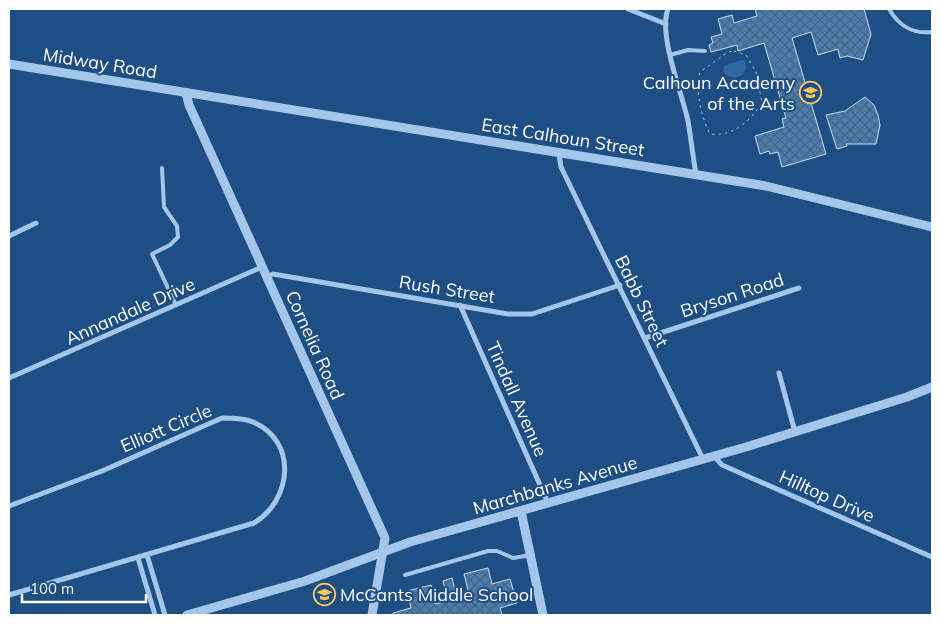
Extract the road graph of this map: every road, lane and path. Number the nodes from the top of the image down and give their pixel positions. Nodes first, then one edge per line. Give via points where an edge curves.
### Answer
1 (628, 9) edge
2 (668, 9) edge
3 (889, 9) edge
4 (666, 24) junction
5 (932, 32) edge
6 (706, 51) dead end
7 (670, 55) junction
8 (721, 56) joint
9 (9, 64) edge
10 (186, 93) junction
11 (559, 154) junction
12 (162, 168) dead end
13 (696, 174) junction
14 (36, 223) dead end
15 (932, 227) edge
16 (9, 236) edge
17 (262, 267) junction
18 (266, 277) junction
19 (620, 285) junction
20 (799, 288) dead end
21 (176, 305) junction
22 (460, 305) junction
23 (644, 338) junction
24 (779, 374) dead end
25 (9, 377) edge
26 (932, 387) edge
27 (795, 432) junction
28 (714, 456) junction
29 (703, 459) junction
30 (548, 504) junction
31 (9, 506) edge
32 (521, 512) junction
33 (384, 553) junction
34 (146, 555) junction
35 (531, 555) junction
36 (932, 557) edge
37 (138, 558) junction
38 (405, 575) dead end
39 (9, 594) edge
40 (155, 615) edge
41 (164, 615) edge
42 (187, 615) edge
43 (372, 615) edge
44 (543, 615) edge

1 - 4 street
2 - 4 street
3 - 5 lane via 905,28 920,34
4 - 7 street
6 - 7 lane via 688,50
7 - 13 street via 688,120
8 - 8 path via 700,72 697,81 704,123 710,134 718,135 739,128 762,103 756,72 746,55 734,51
9 - 10 street, Midway Road
10 - 11 street, East Calhoun Street
10 - 17 street, Cornelia Road via 188,105
11 - 13 street, East Calhoun Street
11 - 19 street, Babb Street via 561,167
12 - 21 lane via 164,207 176,226 178,237 152,254
13 - 15 street, East Calhoun Street via 766,186
14 - 16 street
17 - 18 street, Cornelia Road
17 - 21 street, Annandale Drive
18 - 22 street, Rush Street via 273,274
18 - 33 street, Cornelia Road via 378,521 385,538
19 - 22 street, Rush Street via 532,314 508,314
19 - 23 street, Babb Street
20 - 23 street, Bryson Road
21 - 25 street, Annandale Drive
22 - 30 street, Tindall Avenue
23 - 29 street, Babb Street
24 - 27 street
26 - 27 street, Marchbanks Avenue
27 - 28 street, Marchbanks Avenue
28 - 29 street, Marchbanks Avenue
28 - 36 street, Hilltop Drive via 722,465
29 - 30 street, Marchbanks Avenue
30 - 32 street, Marchbanks Avenue
31 - 34 street, Elliott Circle via 102,471 222,418 253,422 268,433 282,455 285,478 280,496 270,512 246,526
32 - 33 street, Marchbanks Avenue via 410,542
32 - 35 street
33 - 42 street, Marchbanks Avenue via 305,581
33 - 43 street, Cornelia Road via 376,580
34 - 37 street, Elliott Circle
34 - 41 street
35 - 38 lane via 513,558 488,551
35 - 44 street
37 - 39 street, Elliott Circle
37 - 40 street

